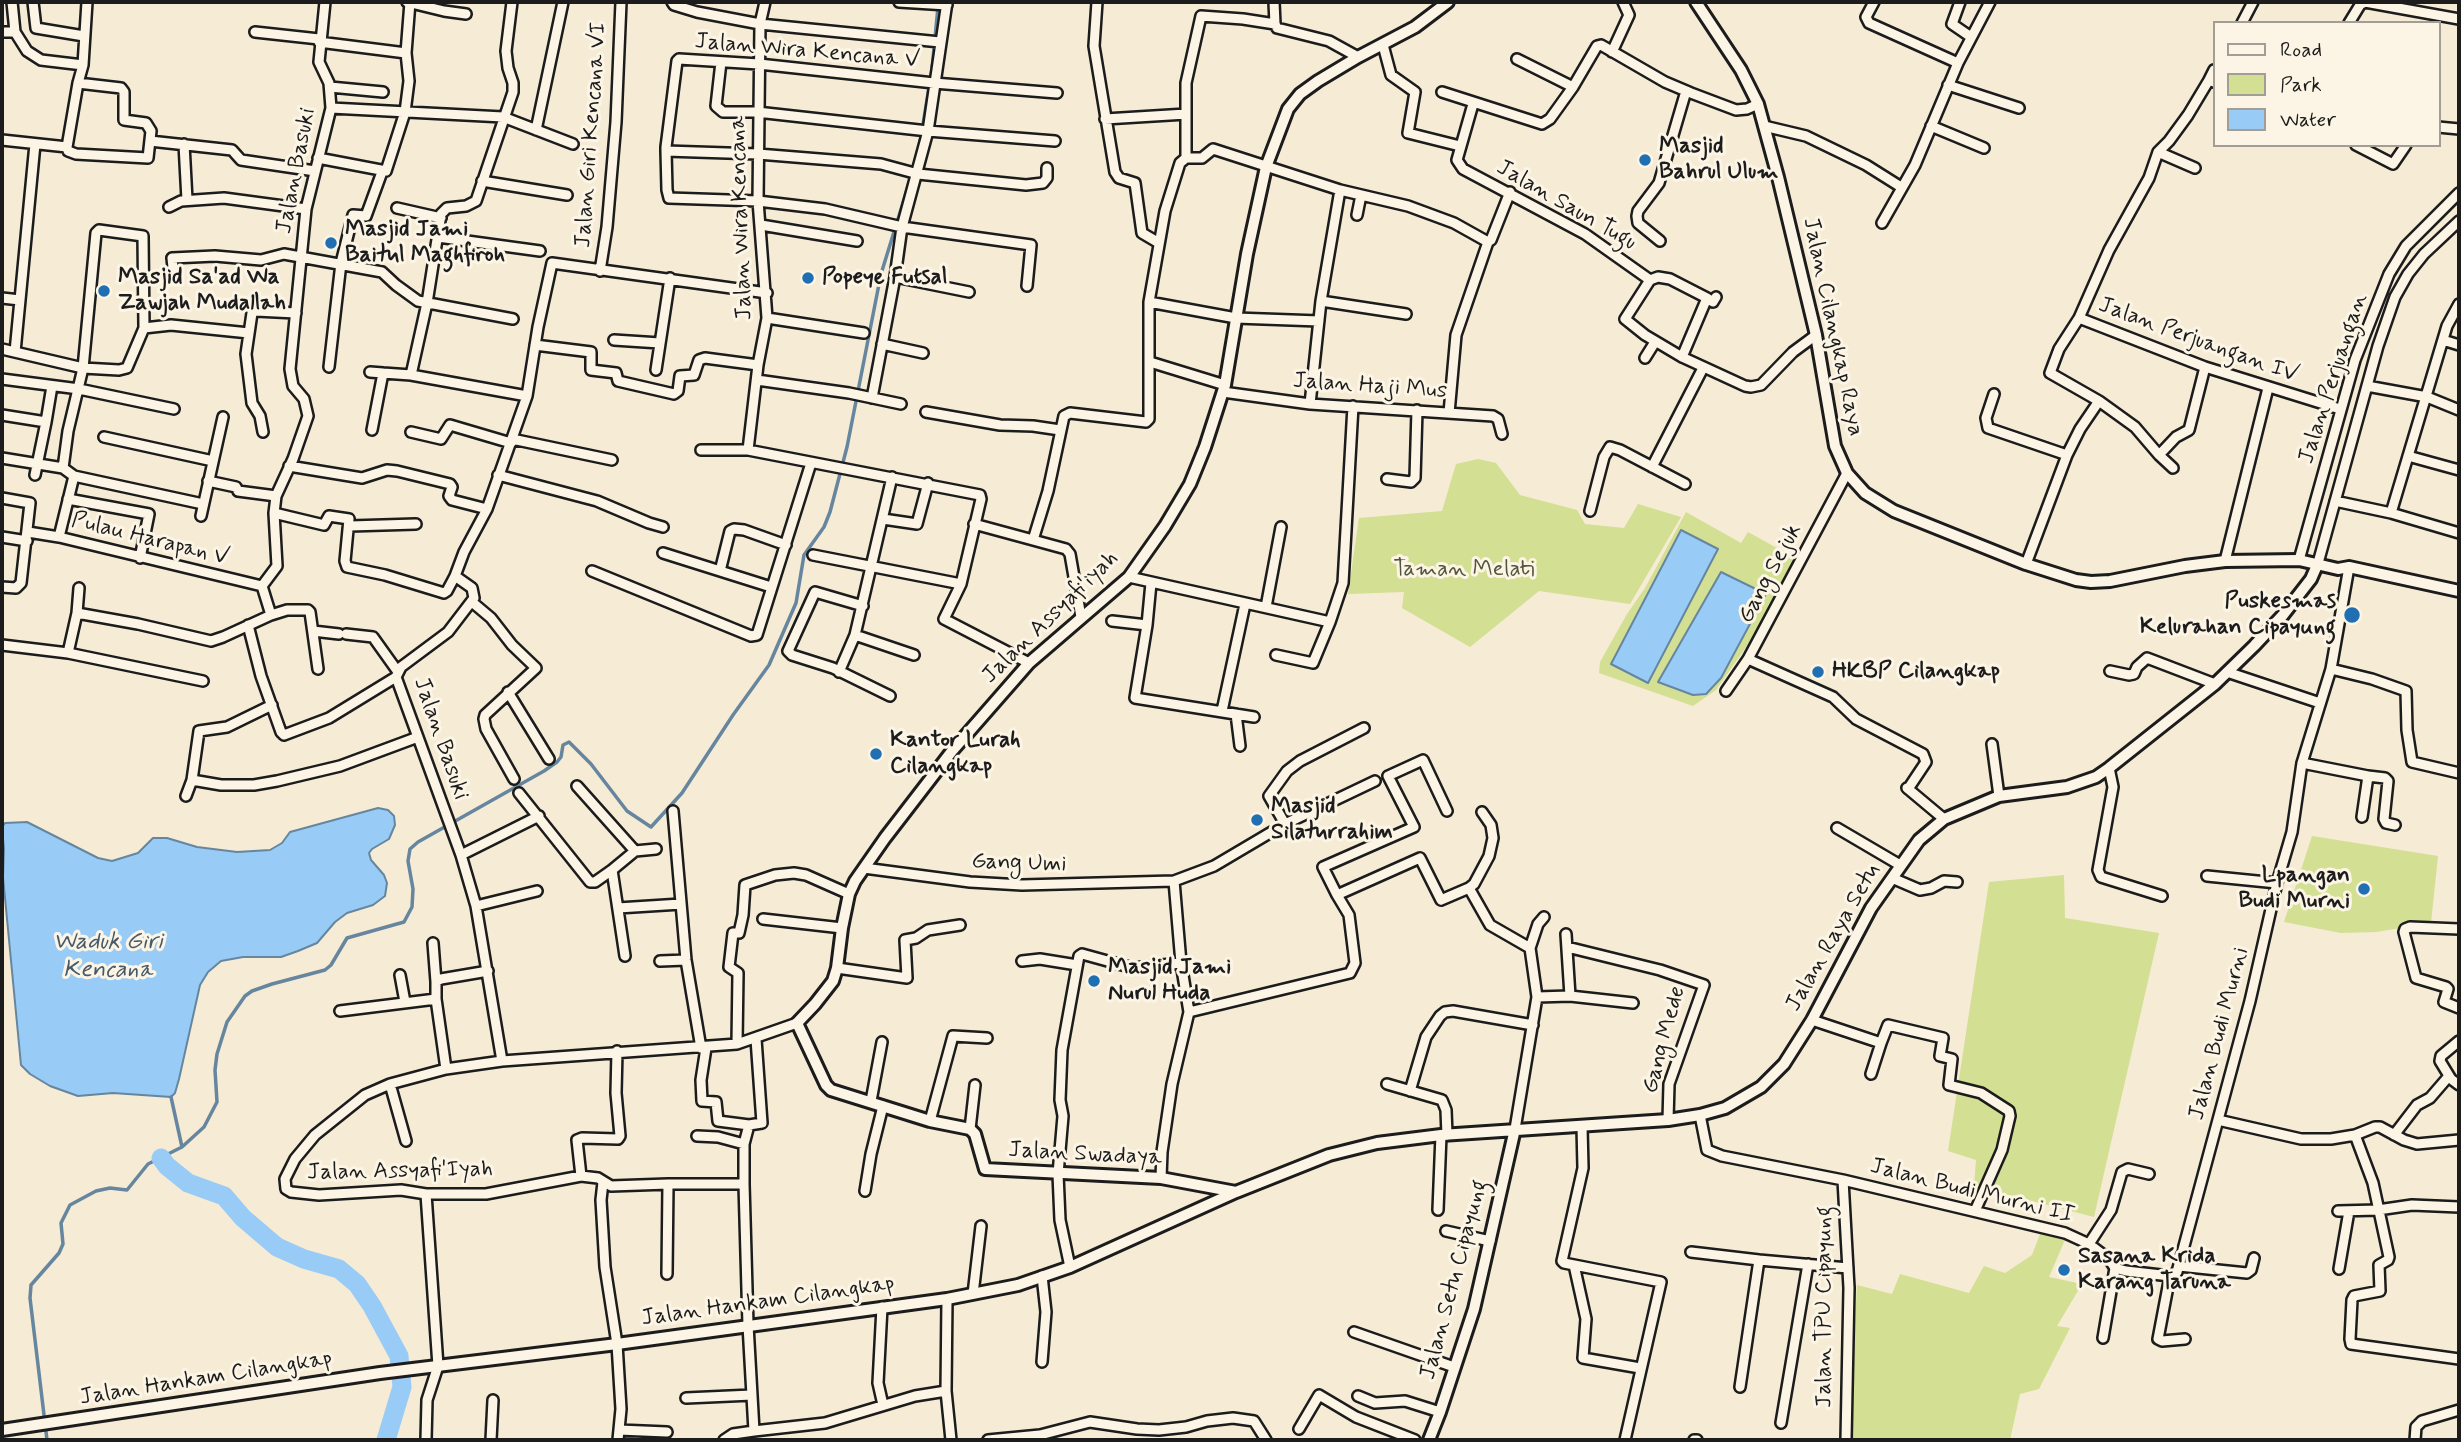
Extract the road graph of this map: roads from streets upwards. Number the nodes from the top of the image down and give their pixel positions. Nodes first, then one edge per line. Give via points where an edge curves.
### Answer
1 (12, 2) edge
2 (33, 2) edge
3 (87, 2) edge
4 (325, 2) edge
5 (409, 2) edge
6 (512, 2) edge
7 (563, 2) edge
8 (621, 2) edge
9 (672, 2) edge
10 (765, 2) edge
11 (899, 2) edge
12 (1097, 2) edge
13 (1275, 2) edge
14 (1448, 2) edge
15 (1623, 2) edge
16 (1696, 2) edge
17 (1874, 2) edge
18 (1960, 2) edge
19 (1990, 2) edge
20 (2253, 2) edge
21 (425, 4) edge
22 (945, 4) edge
23 (466, 14) dead end
24 (2459, 19) edge
25 (2243, 21) edge
26 (2349, 21) edge
27 (760, 24) junction
28 (1275, 25) junction
29 (2, 32) edge
30 (15, 32) junction
31 (255, 32) dead end
32 (84, 36) junction
33 (1971, 37) junction
34 (319, 41) junction
35 (935, 41) junction
36 (1383, 45) junction
37 (1612, 52) junction
38 (406, 53) junction
39 (1358, 57) junction
40 (1517, 59) dead end
41 (721, 62) junction
42 (1958, 63) junction
43 (83, 65) junction
44 (759, 65) junction
45 (2212, 81) edge
46 (929, 82) junction
47 (78, 83) junction
48 (1948, 85) junction
49 (330, 87) junction
50 (1573, 87) junction
51 (1686, 91) junction
52 (383, 92) dead end
53 (1441, 92) dead end
54 (1057, 93) dead end
55 (1473, 104) junction
56 (1758, 104) junction
57 (331, 108) junction
58 (2020, 108) dead end
59 (757, 112) junction
60 (405, 113) junction
61 (1186, 114) junction
62 (503, 117) junction
63 (1105, 119) junction
64 (1764, 126) junction
65 (1931, 126) junction
66 (2440, 127) edge
67 (536, 130) junction
68 (923, 130) junction
69 (2459, 130) edge
70 (2, 140) edge
71 (150, 141) junction
72 (1055, 141) dead end
73 (35, 144) junction
74 (184, 144) junction
75 (573, 144) dead end
76 (1460, 146) junction
77 (67, 147) junction
78 (2360, 147) edge
79 (2405, 147) edge
80 (1984, 148) dead end
81 (666, 151) junction
82 (2158, 152) junction
83 (758, 154) junction
84 (318, 158) junction
85 (1186, 158) junction
86 (1047, 168) dead end
87 (1271, 168) junction
88 (2195, 168) dead end
89 (315, 171) junction
90 (382, 172) junction
91 (917, 174) junction
92 (482, 181) junction
93 (1901, 187) junction
94 (1340, 190) junction
95 (1510, 192) junction
96 (2459, 193) edge
97 (567, 195) dead end
98 (1361, 195) junction
99 (187, 200) junction
100 (758, 201) junction
101 (169, 207) dead end
102 (397, 208) dead end
103 (306, 209) junction
104 (1357, 215) dead end
105 (440, 218) junction
106 (2459, 221) edge
107 (1882, 223) dead end
108 (761, 225) junction
109 (897, 225) junction
110 (438, 237) junction
111 (1660, 240) dead end
112 (858, 242) dead end
113 (1488, 242) junction
114 (1159, 243) junction
115 (540, 251) dead end
116 (301, 256) junction
117 (341, 263) junction
118 (600, 271) junction
119 (174, 277) dead end
120 (895, 277) junction
121 (670, 278) junction
122 (1650, 280) junction
123 (1027, 286) dead end
124 (969, 292) dead end
125 (767, 293) junction
126 (2, 298) edge
127 (20, 300) junction
128 (1321, 301) junction
129 (1149, 302) junction
130 (426, 303) junction
131 (2459, 304) edge
132 (296, 313) junction
133 (1406, 314) dead end
134 (767, 318) junction
135 (1236, 318) junction
136 (2079, 318) junction
137 (513, 319) dead end
138 (1319, 321) junction
139 (144, 328) junction
140 (249, 333) junction
141 (864, 333) dead end
142 (1816, 335) junction
143 (614, 340) dead end
144 (2443, 340) junction
145 (660, 342) junction
146 (1655, 342) junction
147 (882, 344) junction
148 (534, 345) junction
149 (2459, 345) edge
150 (2, 349) edge
151 (15, 352) junction
152 (923, 353) dead end
153 (1682, 357) junction
154 (1644, 358) dead end
155 (1150, 362) junction
156 (758, 365) junction
157 (329, 367) dead end
158 (2205, 367) junction
159 (83, 368) junction
160 (1703, 368) junction
161 (656, 370) dead end
162 (370, 372) dead end
163 (383, 373) junction
164 (411, 375) junction
165 (2, 379) edge
166 (757, 380) junction
167 (52, 386) junction
168 (2367, 386) junction
169 (2268, 388) junction
170 (79, 389) junction
171 (1224, 389) junction
172 (1994, 394) dead end
173 (527, 396) junction
174 (2427, 397) junction
175 (872, 398) junction
176 (2099, 401) junction
177 (901, 404) dead end
178 (1310, 404) junction
179 (1353, 406) junction
180 (174, 409) dead end
181 (2340, 409) junction
182 (1417, 410) junction
183 (2459, 410) edge
184 (926, 412) dead end
185 (1450, 413) junction
186 (2, 415) edge
187 (223, 417) dead end
188 (46, 422) junction
189 (372, 430) dead end
190 (1060, 430) junction
191 (263, 432) dead end
192 (411, 432) dead end
193 (1502, 434) dead end
194 (104, 437) dead end
195 (511, 441) junction
196 (701, 450) dead end
197 (748, 450) junction
198 (2067, 455) junction
199 (2158, 455) junction
200 (2408, 456) junction
201 (2, 458) edge
202 (612, 460) dead end
203 (213, 461) junction
204 (811, 463) junction
205 (37, 464) junction
206 (289, 466) junction
207 (1652, 467) junction
208 (63, 468) junction
209 (2173, 468) dead end
210 (2459, 470) edge
211 (1847, 472) junction
212 (36, 475) dead end
213 (498, 475) junction
214 (74, 477) junction
215 (892, 477) junction
216 (1387, 479) dead end
217 (208, 481) junction
218 (928, 484) junction
219 (1685, 484) dead end
220 (276, 496) junction
221 (2, 498) edge
222 (68, 499) junction
223 (2335, 501) junction
224 (203, 504) junction
225 (487, 509) junction
226 (1590, 511) dead end
227 (274, 513) junction
228 (2390, 513) junction
229 (201, 516) dead end
230 (883, 519) junction
231 (416, 524) dead end
232 (974, 524) junction
233 (350, 526) junction
234 (663, 527) dead end
235 (1282, 527) dead end
236 (2459, 533) edge
237 (2, 537) edge
238 (27, 537) junction
239 (59, 537) junction
240 (1033, 540) junction
241 (786, 545) junction
242 (663, 553) dead end
243 (813, 555) dead end
244 (140, 558) junction
245 (2299, 560) junction
246 (2225, 561) junction
247 (2318, 563) junction
248 (2026, 564) junction
249 (872, 567) junction
250 (592, 571) dead end
251 (720, 571) junction
252 (2342, 571) junction
253 (455, 576) junction
254 (1129, 577) junction
255 (2311, 579) junction
256 (1151, 583) junction
257 (961, 584) junction
258 (262, 586) junction
259 (2, 587) edge
260 (771, 587) junction
261 (79, 588) dead end
262 (2459, 591) edge
263 (472, 602) junction
264 (1245, 604) junction
265 (863, 606) junction
266 (1266, 607) junction
267 (77, 613) junction
268 (271, 615) junction
269 (1081, 617) junction
270 (1112, 621) dead end
271 (1330, 622) junction
272 (248, 625) junction
273 (1147, 625) junction
274 (313, 631) junction
275 (855, 635) junction
276 (2, 645) edge
277 (68, 653) junction
278 (914, 655) dead end
279 (1276, 655) dead end
280 (1748, 660) junction
281 (1029, 663) junction
282 (318, 669) dead end
283 (2331, 669) junction
284 (2110, 671) dead end
285 (839, 672) junction
286 (2227, 672) junction
287 (397, 674) junction
288 (203, 681) dead end
289 (2215, 684) junction
290 (1726, 691) dead end
291 (508, 692) junction
292 (890, 696) dead end
293 (2320, 703) junction
294 (272, 705) junction
295 (1222, 711) junction
296 (1236, 714) junction
297 (1254, 717) dead end
298 (1364, 728) dead end
299 (418, 737) junction
300 (1993, 744) dead end
301 (1240, 746) dead end
302 (549, 759) dead end
303 (2302, 763) junction
304 (2109, 768) junction
305 (2459, 773) edge
306 (2368, 776) junction
307 (514, 779) dead end
308 (192, 780) junction
309 (1375, 780) dead end
310 (577, 786) dead end
311 (519, 793) dead end
312 (186, 796) dead end
313 (1999, 796) junction
314 (673, 811) dead end
315 (1447, 811) dead end
316 (1482, 812) dead end
317 (539, 817) junction
318 (2362, 817) dead end
319 (1944, 819) junction
320 (1285, 824) junction
321 (2395, 825) dead end
322 (1838, 828) dead end
323 (656, 849) dead end
324 (635, 851) junction
325 (461, 855) junction
326 (1900, 865) junction
327 (864, 868) junction
328 (612, 870) junction
329 (2207, 876) dead end
330 (1892, 878) junction
331 (1174, 881) junction
332 (1957, 883) dead end
333 (2277, 883) junction
334 (1469, 888) junction
335 (537, 891) dead end
336 (849, 894) junction
337 (1338, 895) junction
338 (2162, 896) dead end
339 (681, 904) junction
340 (476, 906) junction
341 (618, 908) junction
342 (1544, 917) dead end
343 (763, 919) dead end
344 (960, 925) dead end
345 (842, 928) junction
346 (2459, 929) edge
347 (1566, 934) dead end
348 (433, 943) dead end
349 (1567, 947) junction
350 (1530, 948) junction
351 (625, 956) dead end
352 (686, 960) junction
353 (660, 961) dead end
354 (1022, 961) dead end
355 (1181, 963) junction
356 (1077, 965) junction
357 (837, 968) junction
358 (488, 971) junction
359 (400, 975) dead end
360 (436, 982) junction
361 (1570, 996) junction
362 (1537, 997) junction
363 (436, 999) junction
364 (405, 1002) junction
365 (1633, 1003) dead end
366 (2459, 1008) edge
367 (340, 1012) dead end
368 (1189, 1012) junction
369 (1812, 1020) junction
370 (797, 1023) junction
371 (1533, 1025) junction
372 (987, 1038) dead end
373 (756, 1039) junction
374 (2459, 1041) edge
375 (882, 1042) dead end
376 (1881, 1043) junction
377 (737, 1044) junction
378 (704, 1048) junction
379 (617, 1051) junction
380 (502, 1061) junction
381 (446, 1069) junction
382 (1871, 1074) dead end
383 (2449, 1076) junction
384 (390, 1084) junction
385 (1387, 1084) dead end
386 (975, 1085) dead end
387 (2459, 1085) edge
388 (1410, 1091) junction
389 (872, 1101) junction
390 (883, 1106) junction
391 (1700, 1115) junction
392 (1668, 1120) junction
393 (2218, 1120) junction
394 (930, 1121) junction
395 (749, 1125) junction
396 (1582, 1127) junction
397 (970, 1129) junction
398 (1515, 1129) junction
399 (1444, 1135) junction
400 (2355, 1135) junction
401 (2394, 1135) junction
402 (696, 1136) dead end
403 (2459, 1140) edge
404 (406, 1141) dead end
405 (744, 1144) junction
406 (1058, 1174) junction
407 (2149, 1174) dead end
408 (581, 1176) junction
409 (1161, 1178) junction
410 (1843, 1180) junction
411 (603, 1182) junction
412 (668, 1184) junction
413 (744, 1184) junction
414 (865, 1191) dead end
415 (1236, 1192) junction
416 (426, 1194) junction
417 (2459, 1207) edge
418 (1438, 1210) dead end
419 (2378, 1210) junction
420 (1975, 1211) junction
421 (2337, 1211) dead end
422 (2350, 1211) junction
423 (981, 1226) dead end
424 (1446, 1231) dead end
425 (1490, 1241) junction
426 (2089, 1244) junction
427 (1691, 1252) dead end
428 (2255, 1258) dead end
429 (1759, 1260) junction
430 (1808, 1264) junction
431 (1574, 1265) junction
432 (2179, 1266) junction
433 (1070, 1267) junction
434 (1848, 1268) junction
435 (2115, 1268) junction
436 (2339, 1269) dead end
437 (667, 1275) dead end
438 (1042, 1276) junction
439 (2170, 1276) junction
440 (973, 1294) junction
441 (947, 1299) junction
442 (882, 1307) junction
443 (748, 1325) junction
444 (1354, 1332) dead end
445 (2103, 1338) dead end
446 (2185, 1339) dead end
447 (617, 1344) junction
448 (2459, 1359) edge
449 (1042, 1362) dead end
450 (438, 1366) junction
451 (1454, 1367) junction
452 (1640, 1368) junction
453 (1740, 1387) dead end
454 (946, 1391) junction
455 (752, 1395) junction
456 (1359, 1396) dead end
457 (687, 1398) dead end
458 (492, 1400) dead end
459 (883, 1405) junction
460 (2459, 1410) edge
461 (1440, 1412) junction
462 (1781, 1423) dead end
463 (1299, 1429) dead end
464 (2, 1430) edge
465 (754, 1431) junction
466 (667, 1432) dead end
467 (618, 1435) edge
468 (1159, 1435) edge
469 (426, 1440) edge
470 (491, 1440) edge
471 (724, 1440) edge
472 (951, 1440) edge
473 (988, 1440) edge
474 (1266, 1440) edge
475 (1415, 1440) edge
476 (1429, 1440) edge
477 (1625, 1440) edge
478 (1846, 1440) edge
479 (2415, 1440) edge

1 - 30 street
2 - 32 street via 36,28
3 - 32 street
4 - 34 street, Jalan Basuki
5 - 21 street
5 - 38 street
6 - 62 street via 506,51 513,92
7 - 67 street
8 - 118 street, Jalan Giri Kencana VI via 616,122
9 - 27 street via 681,8
10 - 27 street, Jalan Wira Kencana
11 - 22 street
12 - 63 street via 1094,46
13 - 28 street
14 - 36 street, Jalan Assyafi'iyah
15 - 37 street via 1629,15
16 - 56 street, Jalan Cilangkap Raya
17 - 42 street via 1866,17 1869,23
18 - 33 street via 1952,23
19 - 33 street
20 - 25 street
21 - 23 street
22 - 35 street
24 - 26 street via 2368,2 2360,5
27 - 35 street
27 - 44 street, Jalan Wira Kencana
28 - 39 street via 1329,41
28 - 61 street via 1200,16 1186,83
29 - 30 street
30 - 43 street via 27,51 41,60
31 - 34 street
32 - 43 street
33 - 42 street
34 - 38 street
34 - 49 street, Jalan Basuki via 319,62
35 - 46 street
36 - 39 street, Jalan Assyafi'iyah
36 - 76 street via 1391,75 1415,92 1408,133
37 - 50 street via 1597,46
37 - 51 street
38 - 60 street
39 - 87 street, Jalan Assyafi'iyah via 1294,102 1279,128
40 - 50 street
41 - 44 street, Jalan Wira Kencana V
41 - 59 street via 716,106 723,112
41 - 81 street, Jalan Wira Kencana V via 677,61
42 - 48 street
43 - 47 street
44 - 46 street, Jalan Wira Kencana V
44 - 59 street, Jalan Wira Kencana
45 - 82 street, Jalan Perjuangan IV
46 - 54 street, Jalan Wira Kencana V
46 - 68 street
47 - 71 street via 121,88 124,120 145,123 151,131
47 - 77 street
48 - 58 street
48 - 65 street
49 - 52 street
49 - 57 street, Jalan Basuki
50 - 55 street via 1542,124
51 - 56 street via 1736,110
51 - 111 street via 1659,183 1637,216 1638,223
53 - 55 street
55 - 76 street
56 - 64 street, Jalan Cilangkap Raya
57 - 60 street
57 - 84 street, Jalan Basuki
59 - 68 street
59 - 83 street, Jalan Wira Kencana
60 - 62 street
60 - 90 street
61 - 63 street
61 - 85 street
62 - 67 street
62 - 92 street
63 - 114 street via 1115,172 1135,183 1142,233
64 - 93 street via 1806,136
64 - 142 street, Jalan Cilangkap Raya
65 - 80 street
65 - 93 street
66 - 69 street
67 - 75 street
68 - 72 street
68 - 91 street
70 - 73 street
71 - 74 street
71 - 77 street via 144,159 76,154
73 - 77 street
73 - 127 street
74 - 89 street via 232,150 241,160
74 - 99 street
76 - 95 street, Jalan Saun Tugu via 1457,160 1463,169
78 - 79 street via 2393,164
81 - 83 street
81 - 100 street via 669,198
82 - 88 street
82 - 136 street, Jalan Perjuangan IV
83 - 91 street via 881,164
83 - 100 street, Jalan Wira Kencana
84 - 89 street, Jalan Basuki
84 - 90 street
85 - 87 street via 1204,158 1213,149
85 - 114 street via 1165,211
86 - 91 street via 1043,183 1026,186
87 - 94 street
87 - 135 street, Jalan Assyafi'iyah via 1247,254
89 - 103 street, Jalan Basuki
90 - 117 street via 366,216 353,215
91 - 109 street
92 - 97 street
92 - 105 street via 476,201 447,208
93 - 107 street
94 - 98 street
94 - 128 street
95 - 113 street
95 - 122 street, Jalan Saun Tugu via 1586,234
96 - 181 street, Jalan Perjuangan via 2416,234 2394,263
98 - 104 street
98 - 113 street via 1454,223
99 - 101 street
99 - 103 street via 225,198
100 - 108 street, Jalan Wira Kencana
100 - 109 street via 825,209
102 - 105 street
103 - 116 street, Jalan Basuki
105 - 110 street
106 - 168 street via 2407,274 2391,307
108 - 112 street
108 - 125 street, Jalan Wira Kencana
109 - 120 street
109 - 123 street via 1031,245
110 - 115 street
110 - 130 street
113 - 185 street via 1455,335
114 - 129 street
116 - 117 street, Jalan Basuki
116 - 119 street via 173,258
116 - 132 street
117 - 130 street, Jalan Basuki via 382,272
117 - 157 street
118 - 121 street
118 - 148 street via 552,263
120 - 124 street
120 - 147 street
121 - 125 street
121 - 145 street
122 - 146 street, Jalan Saun Tugu via 1625,318
122 - 153 street via 1665,277 1711,297
125 - 134 street, Jalan Wira Kencana
126 - 127 street
127 - 151 street
128 - 133 street
128 - 138 street
129 - 135 street
129 - 155 street
130 - 137 street
130 - 164 street
131 - 144 street
132 - 140 street via 256,311
132 - 206 street via 290,369 308,416
134 - 141 street
134 - 156 street, Jalan Wira Kencana
135 - 138 street
135 - 171 street, Jalan Assyafi'iyah
136 - 158 street, Jalan Perjuangan IV
136 - 176 street via 2050,373
138 - 178 street
139 - 140 street via 171,325
139 - 159 street via 127,368
139 - 159 street via 145,239 97,231
140 - 191 street via 246,354 252,403
142 - 160 street, Jalan Saun Tugu via 1755,387
142 - 211 street, Jalan Cilangkap Raya via 1835,446
143 - 145 street
144 - 149 street
144 - 174 street
145 - 161 street
146 - 153 street, Jalan Saun Tugu
146 - 154 street
147 - 152 street
147 - 175 street
148 - 156 street via 591,352 591,370 616,373 618,381 674,394 680,376 694,375 699,360
148 - 173 street
150 - 151 street
151 - 159 street
153 - 160 street, Jalan Saun Tugu
155 - 171 street, Jalan Haji Mus
155 - 190 street via 1146,422 1070,413 1064,416
156 - 166 street, Jalan Wira Kencana
158 - 169 street, Jalan Perjuangan IV
158 - 199 street via 2189,430
159 - 170 street
160 - 207 street
162 - 163 street
163 - 164 street
163 - 189 street
164 - 173 street
165 - 167 street
166 - 175 street
166 - 197 street, Jalan Wira Kencana
167 - 170 street
167 - 188 street
168 - 174 street
168 - 223 street
169 - 181 street, Jalan Perjuangan IV
169 - 246 street
170 - 180 street
170 - 208 street
171 - 178 street, Jalan Haji Mus
171 - 254 street, Jalan Assyafi'iyah via 1190,484
172 - 198 street via 1986,418 1988,428
173 - 195 street
174 - 183 street
174 - 200 street
175 - 177 street
176 - 198 street
176 - 199 street via 2135,427
178 - 179 street, Jalan Haji Mus
179 - 182 street, Jalan Haji Mus
179 - 271 street via 1343,583
181 - 245 street, Jalan Perjuangan
182 - 185 street, Jalan Haji Mus
182 - 216 street via 1415,478 1411,482
184 - 190 street
185 - 193 street, Jalan Haji Mus via 1493,416
186 - 188 street
187 - 203 street
188 - 205 street
190 - 240 street
192 - 195 street via 441,439 450,425
194 - 203 street
195 - 202 street
195 - 213 street
196 - 197 street
197 - 204 street
198 - 248 street
199 - 209 street
200 - 210 street
200 - 228 street
201 - 205 street
203 - 217 street
204 - 215 street
204 - 241 street
205 - 208 street
205 - 212 street
206 - 220 street
206 - 225 street via 362,478 379,471 397,471 449,484 452,500
207 - 219 street
207 - 226 street via 1610,447
208 - 214 street
211 - 248 street, Jalan Cilangkap Raya via 1865,493 1894,511
211 - 280 street, Gang Sejuk
213 - 225 street
213 - 234 street via 597,501
214 - 222 street
214 - 224 street
215 - 218 street
215 - 230 street
217 - 220 street
217 - 224 street
218 - 230 street via 917,524
218 - 232 street via 980,495
220 - 227 street
221 - 238 street via 30,503
222 - 239 street
222 - 244 street via 149,514
223 - 228 street
223 - 247 street
224 - 229 street
225 - 253 street
227 - 233 street via 324,525 328,517 348,518
227 - 258 street via 277,566
228 - 236 street
230 - 249 street
231 - 233 street
232 - 240 street
232 - 257 street
233 - 253 street via 347,567 444,593
235 - 266 street
237 - 238 street, Pulau Harapan V
238 - 239 street, Pulau Harapan V
238 - 259 street via 21,583 16,588
239 - 244 street, Pulau Harapan V
240 - 269 street via 1070,554
241 - 251 street via 734,529
241 - 260 street
242 - 251 street
243 - 249 street
244 - 258 street, Pulau Harapan V
245 - 246 street, Jalan Cilangkap Raya
245 - 247 street, Jalan Cilangkap Raya
246 - 248 street, Jalan Cilangkap Raya via 2091,582
247 - 252 street, Jalan Cilangkap Raya
247 - 255 street, Jalan Raya Setu
249 - 257 street
249 - 265 street
250 - 260 street via 751,636 757,635
251 - 260 street
252 - 255 street via 2322,571
252 - 262 street, Jalan Cilangkap Raya
252 - 283 street, Jalan Budi Murni
253 - 263 street via 472,588
254 - 256 street
254 - 269 street, Jalan Assyafi'iyah
255 - 286 street, Jalan Raya Setu
256 - 264 street
256 - 273 street
257 - 281 street via 944,619
258 - 268 street
261 - 267 street
263 - 287 street, Jalan Basuki via 444,636
263 - 291 street via 536,668
264 - 266 street
264 - 295 street
265 - 275 street
265 - 285 street via 820,591 813,593 788,649 789,654
266 - 271 street
267 - 272 street via 211,640
267 - 277 street
268 - 272 street
268 - 274 street via 309,610
269 - 281 street, Jalan Assyafi'iyah
270 - 273 street
271 - 279 street via 1315,662
272 - 294 street
273 - 295 street via 1135,698
274 - 282 street
274 - 287 street via 373,637
275 - 278 street
275 - 285 street
276 - 277 street
277 - 288 street
280 - 290 street, Gang Sejuk
280 - 319 street via 1833,697 1856,719 1923,754 1926,762 1908,789
281 - 327 street, Jalan Assyafi'iyah via 952,751
283 - 293 street, Jalan Budi Murni
283 - 305 street via 2406,691 2412,762
284 - 289 street via 2134,674 2147,658
285 - 292 street
286 - 289 street, Jalan Raya Setu
286 - 293 street
287 - 294 street via 329,718 286,735
287 - 299 street, Jalan Basuki
289 - 304 street, Jalan Raya Setu
291 - 302 street
291 - 307 street via 484,719
293 - 303 street, Jalan Budi Murni
294 - 308 street via 227,727 199,731
295 - 296 street
296 - 297 street
296 - 301 street
298 - 320 street via 1287,771 1269,796
299 - 308 street via 341,766 277,781 221,785
299 - 325 street, Jalan Basuki
300 - 313 street
303 - 306 street
303 - 333 street, Jalan Budi Murni via 2292,832
304 - 313 street, Jalan Raya Setu via 2067,787
304 - 338 street via 2113,787 2098,870 2102,877
306 - 318 street
306 - 321 street via 2388,781 2384,819
308 - 312 street
309 - 320 street, Gang Umi
310 - 324 street
311 - 317 street
313 - 319 street, Jalan Raya Setu
314 - 339 street
315 - 337 street via 1423,761 1388,776 1414,827 1323,867
316 - 334 street via 1493,838 1489,856
317 - 325 street
317 - 328 street via 590,882
319 - 326 street, Jalan Raya Setu via 1919,840
320 - 331 street, Gang Umi via 1214,866
322 - 326 street
323 - 324 street
324 - 328 street
325 - 340 street, Jalan Basuki
326 - 330 street, Jalan Raya Setu
327 - 331 street, Gang Umi via 970,883 1052,886
327 - 336 street, Jalan Assyafi'iyah
328 - 341 street
329 - 333 street
330 - 332 street via 1920,890 1944,881
330 - 369 street, Jalan Raya Setu via 1871,908
331 - 355 street
333 - 393 street, Jalan Budi Murni
334 - 337 street via 1441,900 1418,857
334 - 350 street via 1490,925
335 - 340 street
336 - 345 street, Jalan Assyafi'iyah
336 - 377 street via 794,873 745,885 740,933 733,933 729,967 738,973
337 - 368 street via 1349,915 1355,963 1350,973
339 - 341 street
339 - 352 street
340 - 358 street, Jalan Basuki
341 - 351 street
342 - 350 street
343 - 345 street
344 - 357 street via 928,930 905,940 907,978
345 - 357 street, Jalan Assyafi'iyah
346 - 366 street via 2410,927 2404,932 2416,978 2446,987 2444,1002
347 - 349 street
348 - 360 street
349 - 361 street
349 - 392 street, Gang Mede via 1704,985 1669,1084
350 - 362 street
352 - 353 street
352 - 378 street
354 - 356 street
355 - 356 street via 1133,968 1082,954
355 - 368 street
356 - 406 street via 1062,1050
357 - 370 street, Jalan Assyafi'iyah via 825,993
358 - 360 street
358 - 380 street, Jalan Basuki
359 - 364 street
360 - 363 street
361 - 362 street
361 - 365 street
362 - 371 street
363 - 364 street
363 - 381 street
364 - 367 street
368 - 409 street via 1172,1084
369 - 376 street
369 - 391 street, Jalan Raya Setu via 1784,1064 1761,1087 1725,1108
370 - 373 street, Jalan Assyafi'Iyah
370 - 389 street via 826,1085 840,1094
371 - 388 street via 1445,1012 1426,1037
371 - 398 street
372 - 394 street via 953,1036
373 - 377 street, Jalan Assyafi'Iyah
373 - 395 street via 763,1121
374 - 383 street via 2441,1056
375 - 389 street
376 - 382 street
376 - 420 street via 1888,1025 1943,1038 1940,1056 1952,1059 1949,1085 1981,1093 2009,1111 2002,1150
377 - 378 street, Jalan Assyafi'Iyah
378 - 379 street, Jalan Assyafi'Iyah
378 - 395 street via 702,1100 716,1102 718,1121
379 - 380 street, Jalan Assyafi'Iyah
379 - 408 street via 620,1136 577,1140
380 - 381 street, Jalan Assyafi'Iyah
381 - 384 street, Jalan Assyafi'Iyah
383 - 387 street
383 - 401 street via 2430,1098 2417,1105
384 - 404 street
384 - 416 street, Jalan Assyafi'Iyah via 365,1095 315,1135 295,1159 285,1179 286,1189 319,1195 401,1190
385 - 388 street
386 - 397 street
388 - 399 street via 1442,1100
389 - 390 street
390 - 394 street
390 - 414 street
391 - 392 street, Jalan Raya Setu
391 - 410 street, Jalan TPU Cipayung via 1707,1150
392 - 396 street, Jalan Raya Setu
393 - 400 street via 2301,1139
393 - 432 street, Jalan Budi Murni
394 - 397 street
395 - 405 street
396 - 398 street, Jalan Raya Setu
396 - 431 street via 1583,1168 1562,1258 1564,1264
397 - 406 street, Jalan Swadaya via 985,1169
398 - 399 street, Jalan Hankam Cilangkap
398 - 425 street, Jalan Setu Cipayung
399 - 415 street, Jalan Hankam Cilangkap via 1329,1154
399 - 418 street
400 - 401 street via 2375,1127
400 - 419 street via 2367,1161
401 - 403 street via 2421,1144
402 - 405 street
405 - 413 street
406 - 409 street, Jalan Swadaya
406 - 433 street via 1060,1220
407 - 426 street via 2122,1172 2110,1210
408 - 411 street, Jalan Assyafi'Iyah
408 - 416 street, Jalan Assyafi'Iyah via 486,1194
409 - 415 street, Jalan Swadaya
410 - 420 street, Jalan Budi Murni II
410 - 434 street, Jalan TPU Cipayung
411 - 412 street, Jalan Assyafi'Iyah via 611,1186
411 - 447 street via 605,1267
412 - 413 street, Jalan Assyafi'Iyah
412 - 437 street
413 - 443 street
415 - 433 street, Jalan Hankam Cilangkap
416 - 450 street
417 - 419 street via 2412,1205
419 - 422 street
419 - 448 street via 2389,1258 2379,1265 2380,1291 2352,1300 2351,1344
420 - 426 street, Jalan Budi Murni II via 2064,1233
421 - 422 street
422 - 436 street
423 - 440 street
424 - 425 street
425 - 451 street, Jalan Setu Cipayung
426 - 435 street, Jalan Budi Murni II
427 - 429 street
428 - 432 street via 2251,1270 2242,1273
429 - 430 street
429 - 453 street
430 - 434 street
430 - 462 street
431 - 452 street via 1586,1319 1583,1358
431 - 452 street via 1661,1282
432 - 439 street
433 - 438 street, Jalan Hankam Cilangkap
434 - 478 street, Jalan TPU Cipayung
435 - 439 street
435 - 445 street
438 - 440 street, Jalan Hankam Cilangkap
438 - 449 street via 1046,1312
439 - 446 street via 2158,1339
440 - 441 street, Jalan Hankam Cilangkap
441 - 442 street, Jalan Hankam Cilangkap
441 - 454 street
442 - 443 street, Jalan Hankam Cilangkap
442 - 459 street via 877,1383
443 - 447 street, Jalan Hankam Cilangkap
443 - 455 street
444 - 451 street
447 - 450 street, Jalan Hankam Cilangkap
447 - 467 street
450 - 464 street, Jalan Hankam Cilangkap
450 - 469 street via 427,1400
451 - 461 street, Jalan Setu Cipayung
452 - 477 street
454 - 459 street
454 - 472 street
455 - 457 street
455 - 465 street
456 - 461 street via 1375,1403 1405,1401
458 - 470 street
459 - 465 street via 825,1423
460 - 479 street via 2422,1421 2416,1427
461 - 476 street, Jalan Setu Cipayung
463 - 475 street via 1318,1395 1356,1417
465 - 471 street via 733,1433
466 - 467 street
468 - 473 street via 1090,1422 1040,1435
468 - 474 street via 1219,1419 1246,1419 1255,1421

